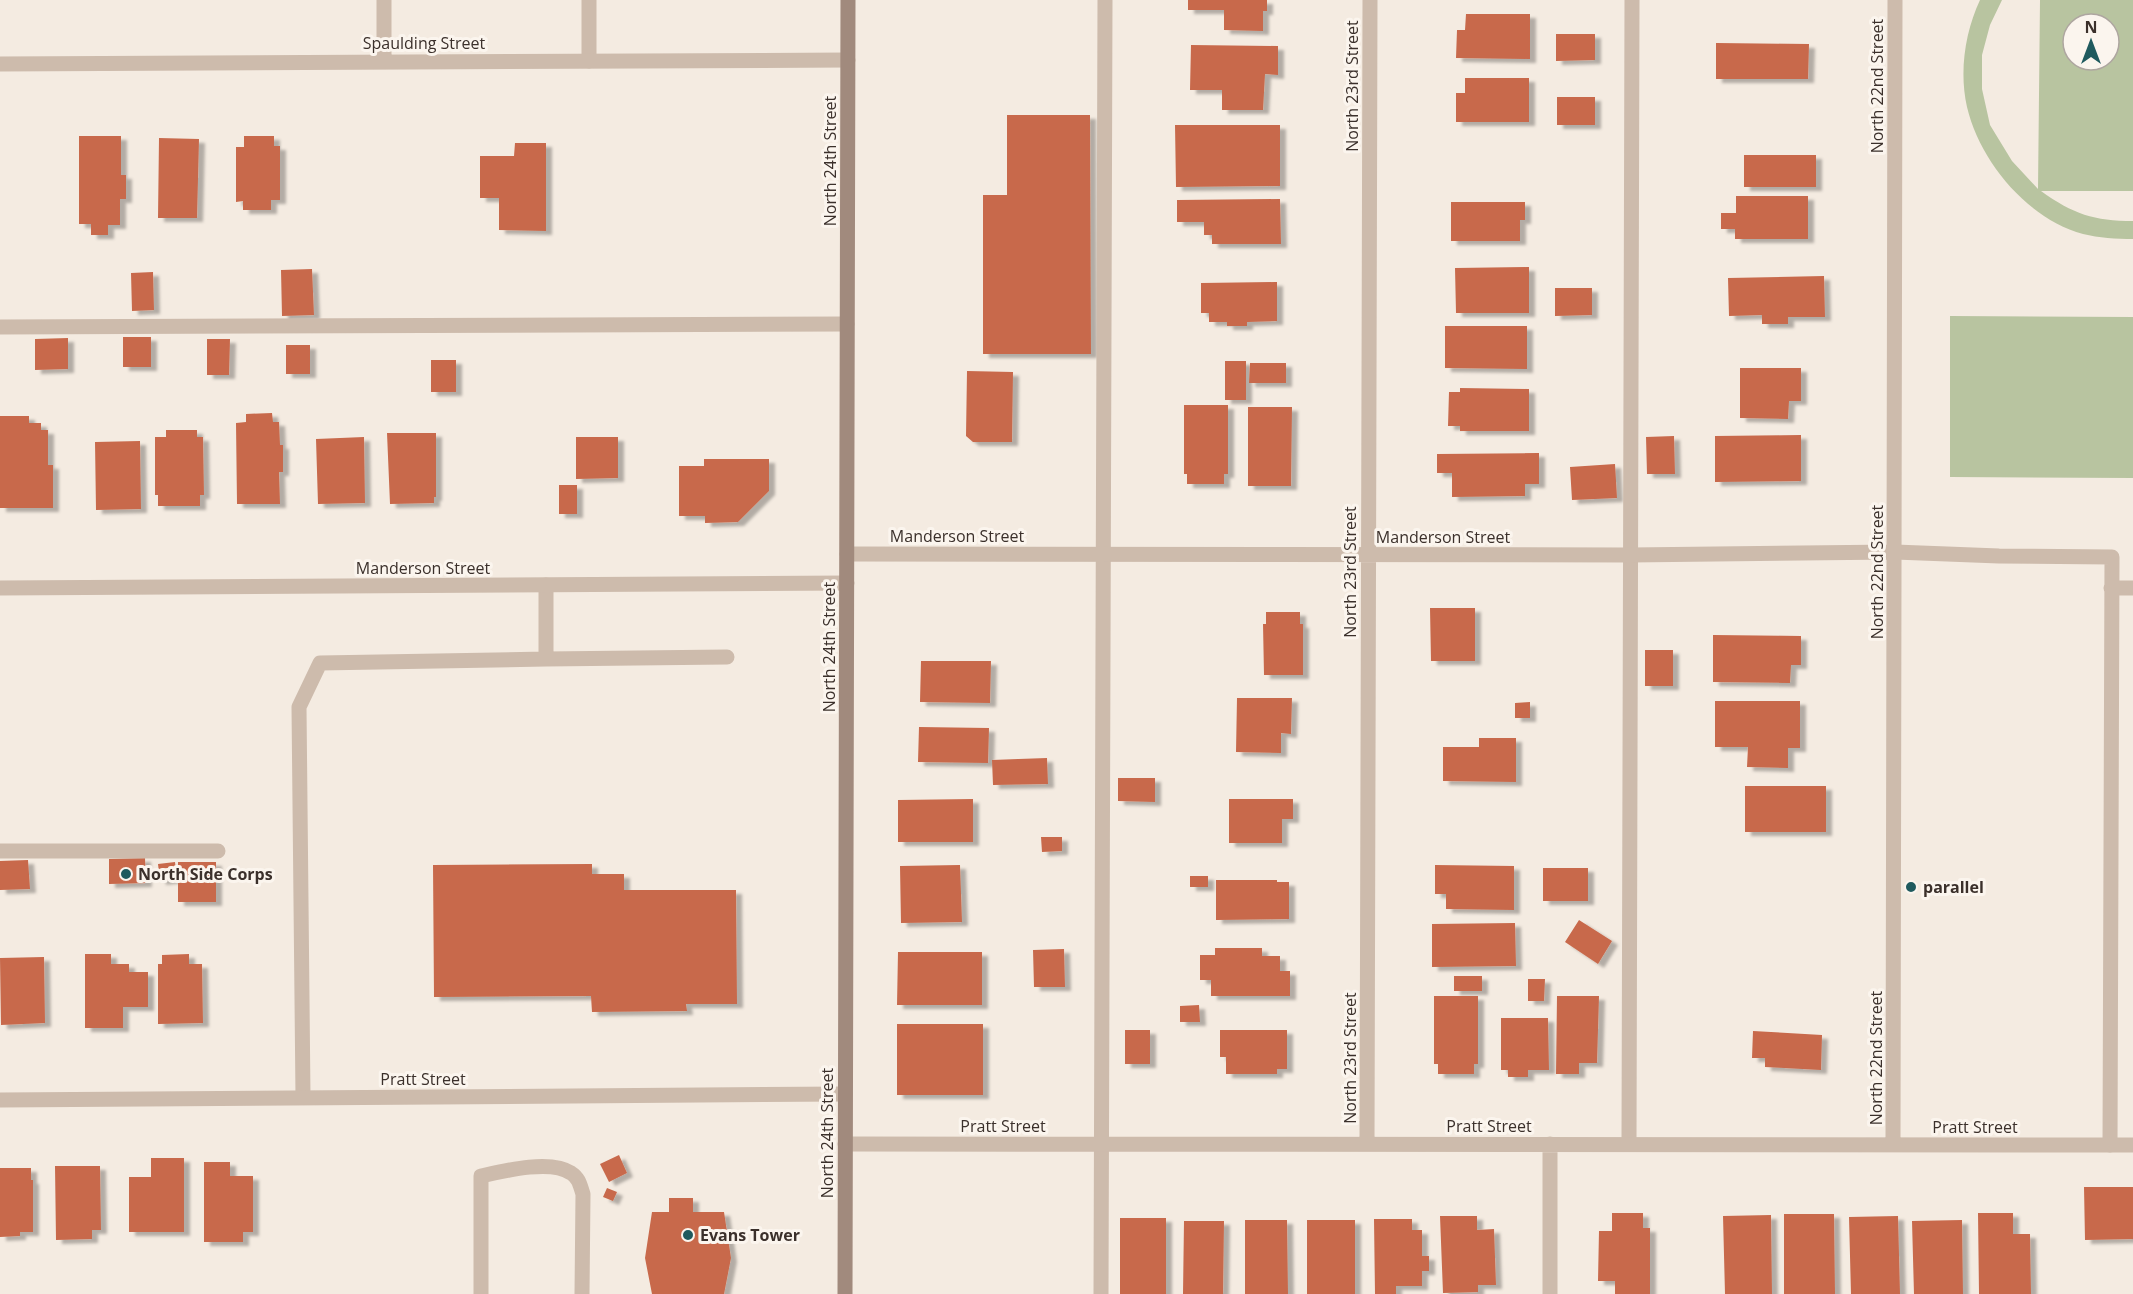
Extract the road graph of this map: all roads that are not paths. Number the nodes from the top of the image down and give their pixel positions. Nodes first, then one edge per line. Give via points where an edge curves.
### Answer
1 (384, 0) edge
2 (588, 0) edge
3 (848, 0) edge
4 (1105, 0) edge
5 (1370, 0) edge
6 (1632, 0) edge
7 (1894, 0) edge
8 (848, 60) junction
9 (589, 61) junction
10 (384, 62) junction
11 (0, 64) edge
12 (847, 324) junction
13 (0, 327) edge
14 (1894, 552) junction
15 (847, 554) junction
16 (1104, 554) junction
17 (1368, 555) junction
18 (1630, 555) junction
19 (847, 583) junction
20 (546, 585) junction
21 (0, 588) edge
22 (2111, 588) junction
23 (2133, 588) edge
24 (727, 657) dead end
25 (546, 659) junction
26 (0, 851) edge
27 (218, 851) dead end
28 (846, 1094) junction
29 (303, 1098) junction
30 (0, 1100) edge
31 (846, 1144) junction
32 (1101, 1144) junction
33 (1367, 1144) junction
34 (1550, 1144) junction
35 (1629, 1144) junction
36 (1893, 1145) junction
37 (2110, 1145) junction
38 (2133, 1145) edge
39 (481, 1294) edge
40 (582, 1294) edge
41 (846, 1294) edge
42 (1101, 1294) edge
43 (1550, 1294) edge

1 - 10 street
2 - 9 street
3 - 8 main road, North 24th Street
4 - 16 street
5 - 17 street, North 23rd Street
6 - 18 street
7 - 14 street, North 22nd Street
8 - 9 street, Spaulding Street
8 - 12 main road, North 24th Street
9 - 10 street, Spaulding Street
10 - 11 street, Spaulding Street
12 - 13 street
12 - 15 main road, North 24th Street
14 - 18 street, Manderson Street
14 - 22 street, Manderson Street via 2112,557
14 - 36 street, North 22nd Street
15 - 16 street, Manderson Street
15 - 19 main road, North 24th Street
16 - 17 street, Manderson Street
16 - 32 street
17 - 18 street, Manderson Street
17 - 33 street, North 23rd Street
18 - 35 street
19 - 20 street, Manderson Street
19 - 28 main road, North 24th Street
20 - 21 street, Manderson Street
20 - 25 street
22 - 23 street
22 - 37 street
24 - 25 street
25 - 29 street via 320,663 299,707
26 - 27 street
28 - 29 street, Pratt Street
28 - 31 main road, North 24th Street
29 - 30 street, Pratt Street
31 - 32 street, Pratt Street
31 - 41 main road, North 24th Street
32 - 33 street, Pratt Street
32 - 42 street
33 - 34 street, Pratt Street
34 - 35 street, Pratt Street
34 - 43 street
35 - 36 street, Pratt Street
36 - 37 street, Pratt Street
37 - 38 street, Pratt Street
39 - 40 street via 481,1176 544,1168 569,1172 580,1183

